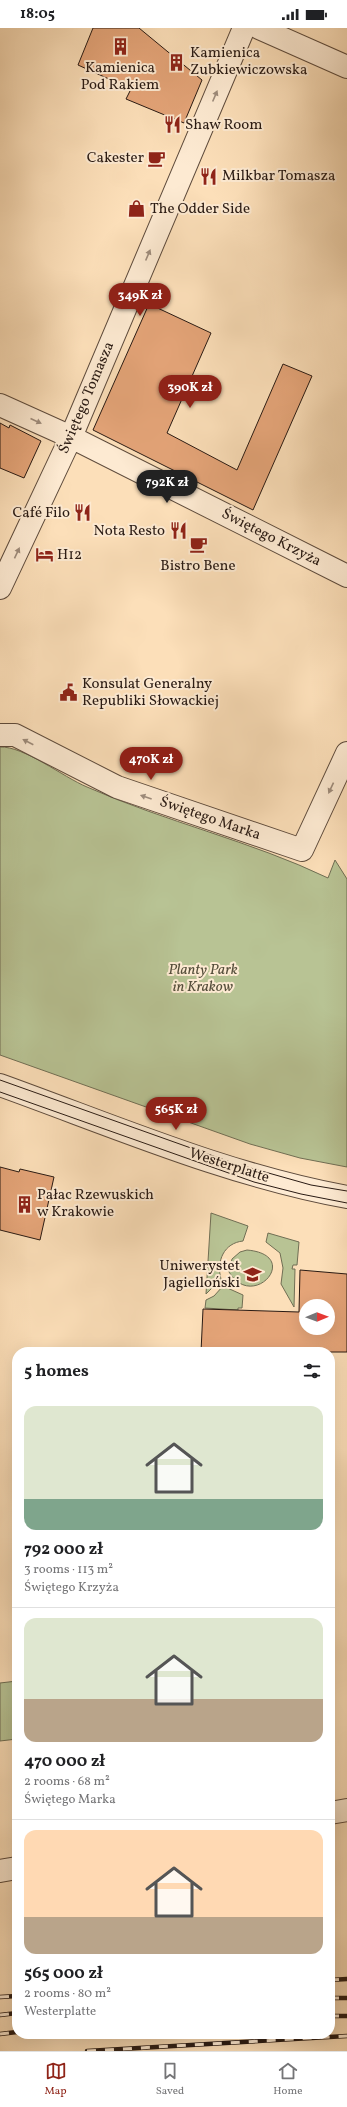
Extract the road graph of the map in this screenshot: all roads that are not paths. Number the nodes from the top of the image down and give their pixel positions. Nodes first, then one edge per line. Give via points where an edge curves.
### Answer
1 (244, 28) edge
2 (259, 28) edge
3 (347, 67) edge
4 (0, 405) edge
5 (71, 437) junction
6 (347, 576) edge
7 (0, 588) edge
8 (0, 735) edge
9 (347, 753) edge
10 (0, 1085) edge
11 (347, 1197) edge
12 (347, 1810) edge
13 (335, 1812) edge
14 (12, 1869) edge
15 (0, 1871) edge

5 -> 1 street, Świętego Tomasza
2 - 3 street
4 -> 5 street, Świętego Krzyża
5 - 6 street, Świętego Krzyża
7 -> 5 street, Świętego Tomasza
9 -> 8 street, Świętego Marka via 302,850 117,787 15,735
10 - 11 street, Westerplatte via 233,1169
12 - 13 street
14 - 15 street

